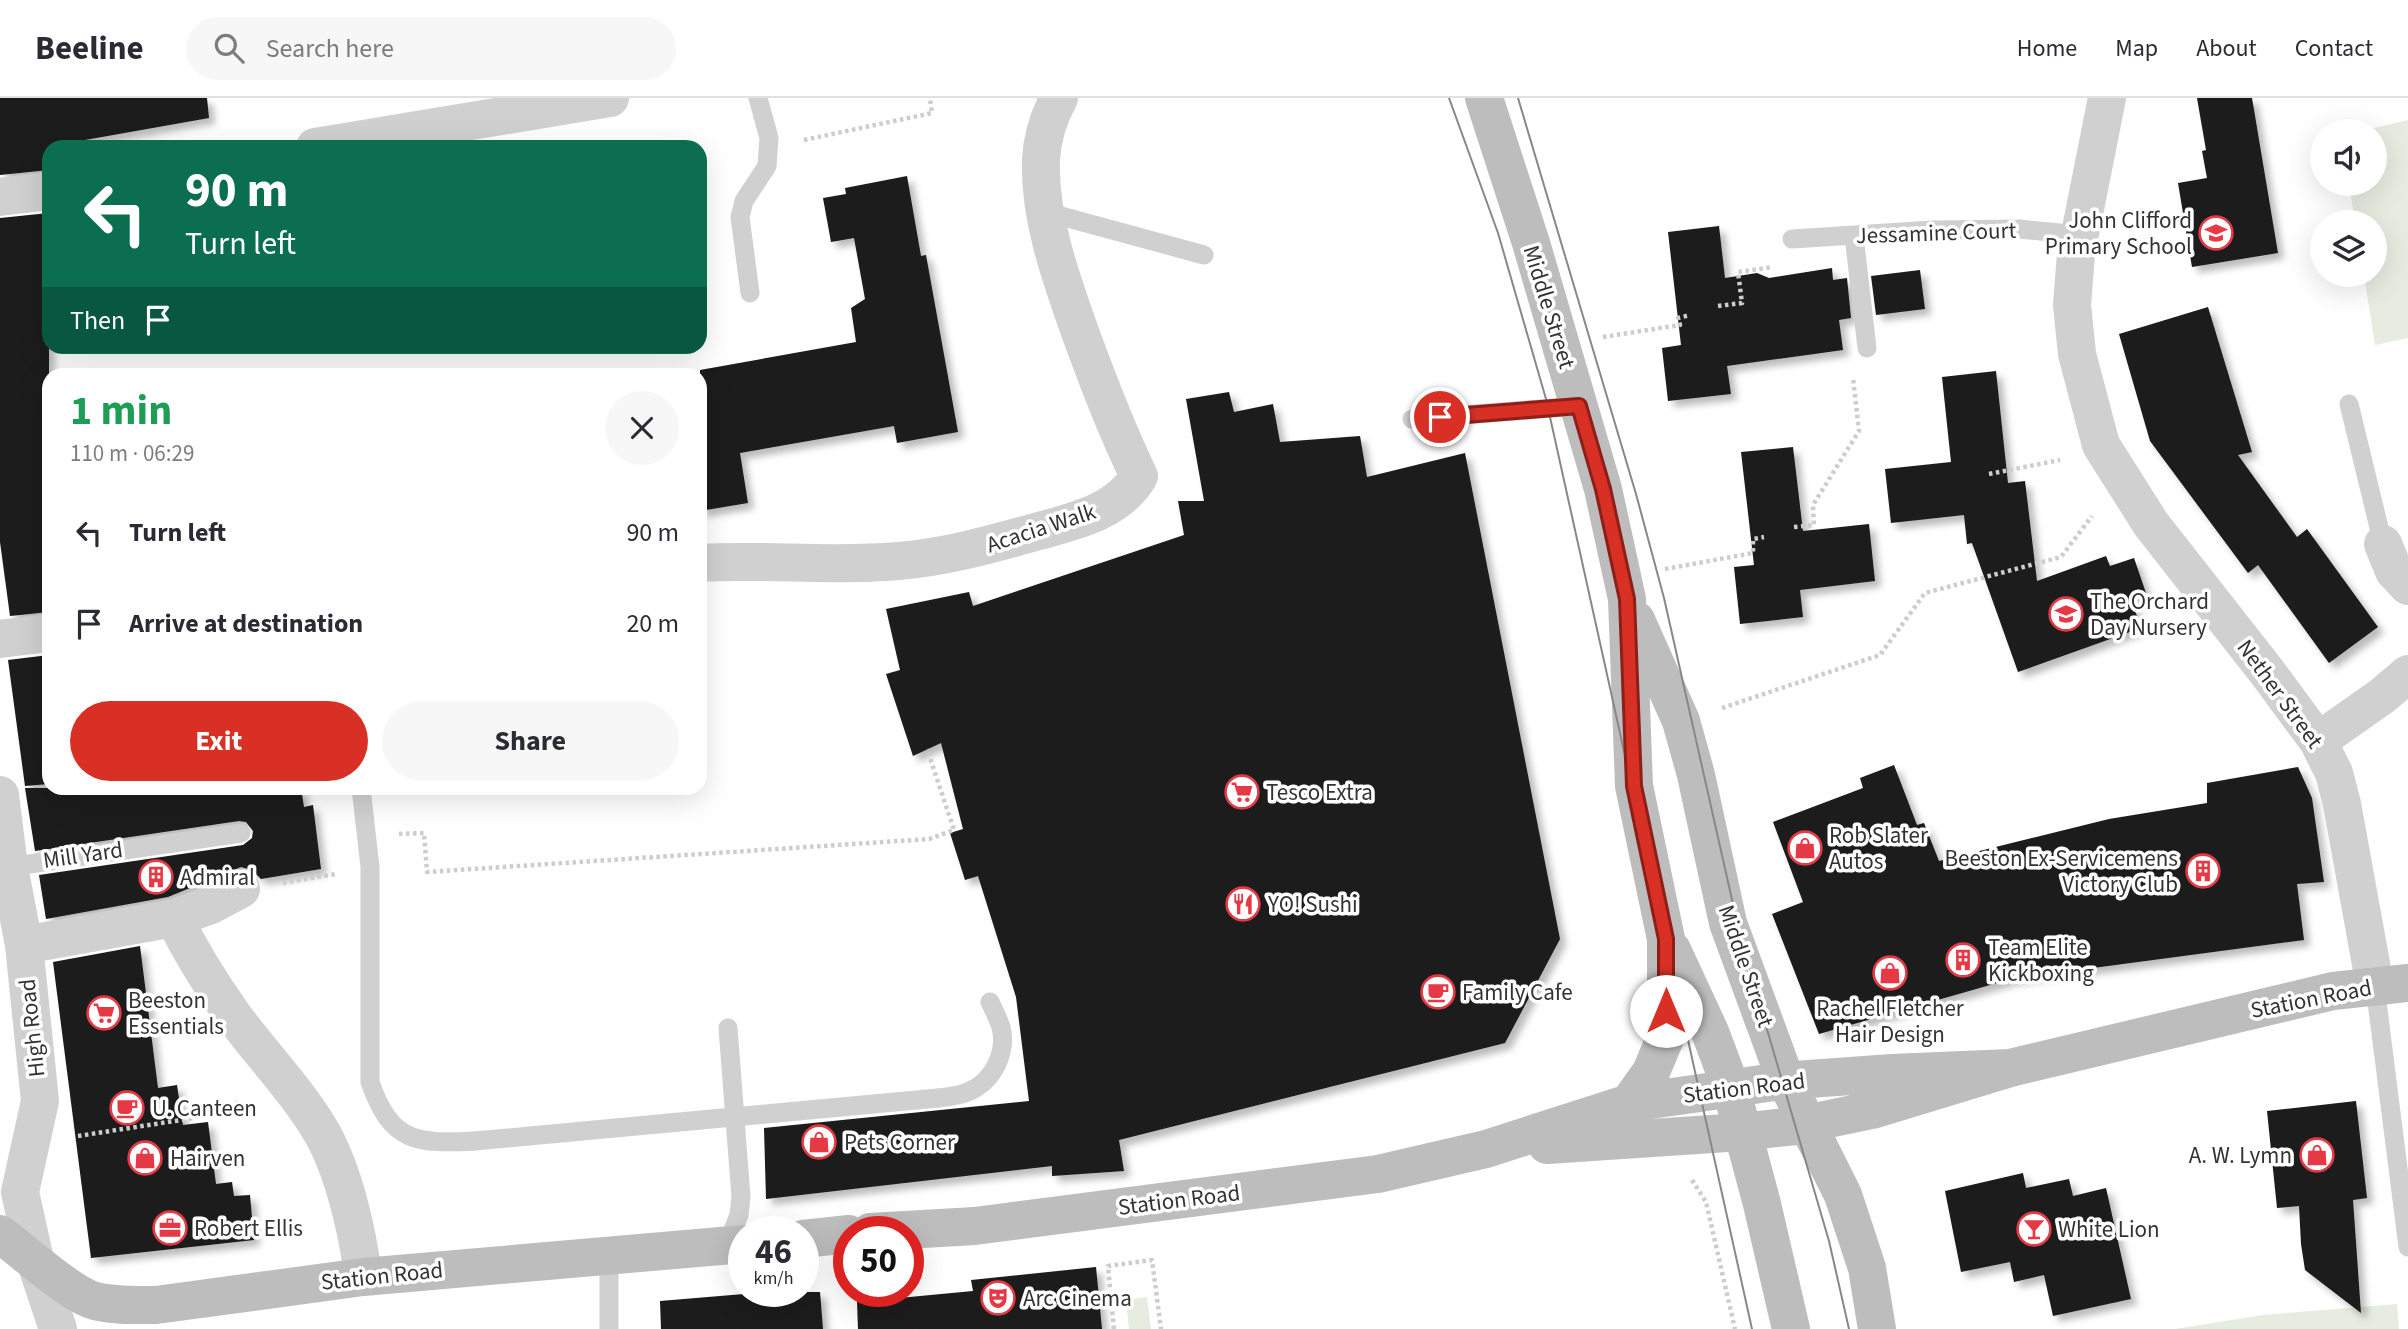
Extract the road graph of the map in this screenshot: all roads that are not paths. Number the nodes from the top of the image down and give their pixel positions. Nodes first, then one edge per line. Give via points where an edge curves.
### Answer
1 (610, 98) edge
2 (758, 98) edge
3 (1059, 98) edge
4 (1484, 98) edge
5 (2107, 98) edge
6 (357, 140) edge
7 (42, 192) edge
8 (0, 197) edge
9 (1046, 212) junction
10 (2080, 235) junction
11 (1854, 236) junction
12 (1792, 239) road end
13 (1204, 255) dead end
14 (750, 293) dead end
15 (1867, 348) road end
16 (2349, 404) dead end
17 (1579, 406) junction
18 (1412, 419) dead end
19 (2383, 544) joint
20 (707, 563) edge
21 (2408, 586) edge
22 (1625, 588) junction
23 (42, 634) edge
24 (0, 639) edge
25 (2408, 674) edge
26 (2318, 741) junction
27 (0, 795) edge
28 (362, 795) edge
29 (240, 833) dead end
30 (9, 867) junction
31 (241, 889) road end
32 (174, 918) junction
33 (1666, 939) junction
34 (24, 944) junction
35 (2392, 984) edge
36 (990, 1002) dead end
37 (728, 1028) dead end
38 (2010, 1068) junction
39 (1786, 1081) junction
40 (1731, 1088) junction
41 (1629, 1103) junction
42 (1808, 1122) junction
43 (1742, 1132) junction
44 (1486, 1149) junction
45 (737, 1216) edge
46 (924, 1229) edge
47 (0, 1234) edge
48 (728, 1246) edge
49 (2408, 1247) edge
50 (609, 1254) junction
51 (35, 1259) junction
52 (363, 1277) junction
53 (58, 1329) edge
54 (609, 1329) edge
55 (1790, 1329) edge
56 (1877, 1329) edge

1 - 6 street
2 - 14 lane via 769,138 767,166 744,201 740,217
3 - 9 street, Acacia Walk via 1045,133 1041,159
4 - 17 main road, Middle Street
5 - 10 street, Nether Street
7 - 8 street
9 - 13 lane
9 - 20 street, Acacia Walk via 1065,290 1139,476 1133,487 1118,500 1068,524 954,554 836,564
10 - 11 lane, Jessamine Court via 2019,229
10 - 26 street, Nether Street via 2071,305 2077,354 2101,445 2151,524
11 - 12 lane, Jessamine Court
11 - 15 lane
16 - 19 lane
17 - 18 lane
17 - 22 main road, Middle Street
19 - 21 street via 2394,571
22 - 33 main road, Middle Street via 1634,786
22 - 39 main road, Middle Street via 1681,721 1728,923
23 - 24 street
25 - 26 street
26 - 35 street, Nether Street via 2334,773
27 - 30 street, High Road
28 - 36 lane, bridge via 370,867 370,1082 378,1105 394,1127 415,1139 475,1141 938,1098 970,1091 995,1068 1002,1051 1001,1027
29 - 30 lane, Mill Yard
30 - 34 street, High Road
31 - 32 street
32 - 34 street
32 - 52 street via 194,960 323,1135 343,1183
33 - 40 main road, Middle Street
33 - 41 main road, Middle Street via 1667,1035 1651,1072
34 - 51 street, High Road via 40,1101 20,1192
35 - 38 main road, Station Road via 2333,990
35 - 49 lane, Nether Street
37 - 45 lane via 741,1197
38 - 39 main road, Station Road
38 - 42 main road, Station Road via 1872,1110
39 - 40 main road, Station Road
39 - 42 main road, Middle Street
40 - 41 main road, Station Road
40 - 43 main road, Middle Street
41 - 44 main road, Station Road
42 - 43 main road, Station Road
42 - 56 main road, Middle Street via 1843,1195 1867,1268
43 - 44 main road, Station Road
43 - 55 main road, Middle Street
44 - 46 main road, Station Road via 1378,1174
47 - 51 main road, Station Road
48 - 50 main road, Station Road
50 - 52 main road, Station Road
50 - 54 lane
51 - 52 main road, Station Road via 93,1300 122,1305 156,1305
51 - 53 street, High Road

